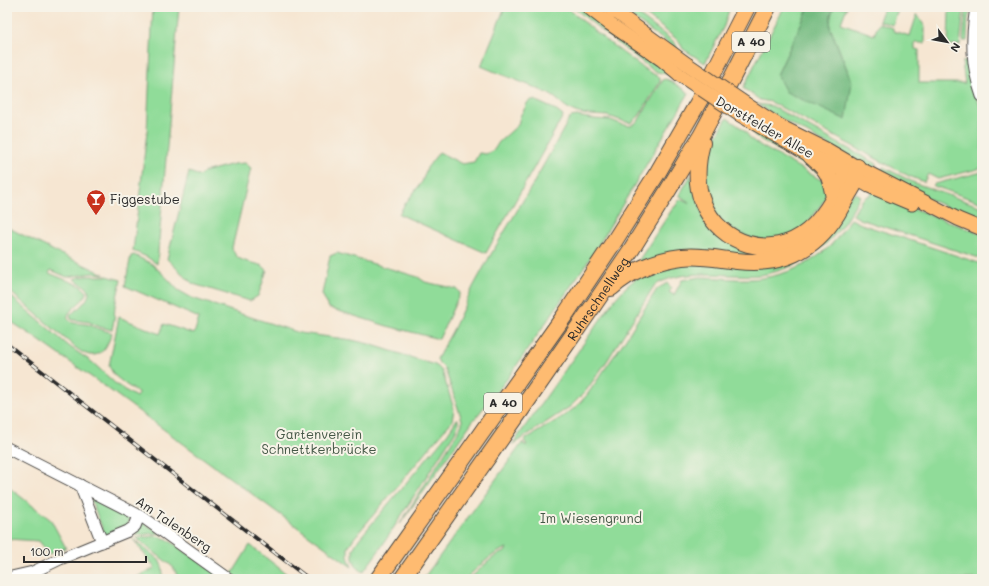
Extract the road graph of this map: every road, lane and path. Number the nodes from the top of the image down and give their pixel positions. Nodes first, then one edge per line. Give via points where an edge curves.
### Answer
1 (588, 7) edge
2 (738, 7) edge
3 (747, 7) edge
4 (768, 7) edge
5 (976, 7) edge
6 (612, 8) edge
7 (731, 39) junction
8 (683, 70) junction
9 (982, 96) edge
10 (743, 109) junction
11 (710, 119) junction
12 (812, 156) junction
13 (853, 173) junction
14 (834, 198) junction
15 (982, 229) edge
16 (593, 306) junction
17 (7, 448) edge
18 (80, 485) junction
19 (139, 516) junction
20 (102, 542) junction
21 (403, 577) edge
22 (7, 578) edge
23 (229, 579) edge
24 (378, 579) edge

1 - 8 main road, Dorstfelder Allee via 662,60
2 - 7 highway
3 - 7 highway, Ruhrschnellweg / A 40
4 - 11 highway, Ruhrschnellweg / A 40
5 - 9 street via 972,50
6 - 8 main road, Dorstfelder Allee
7 - 24 highway, Ruhrschnellweg / A 40 via 658,172 615,240
8 - 10 main road, Dorstfelder Allee, bridge
10 - 12 main road, Dorstfelder Allee
10 - 13 main road, Dorstfelder Allee via 828,150
11 - 14 highway via 697,164 697,179 702,202 708,213 727,234 756,246 774,246 790,242 809,231
11 - 16 highway, Ruhrschnellweg / A 40 via 631,250
12 - 13 main road, Dorstfelder Allee
12 - 14 highway via 828,172
13 - 14 highway
13 - 15 main road, Dorstfelder Allee
13 - 16 highway via 832,222 804,249 785,258 766,262 682,257 648,265 622,279
16 - 21 highway, Ruhrschnellweg / A 40
17 - 18 street, Am Talenberg
18 - 19 street, Am Talenberg
18 - 20 street
19 - 20 street via 135,526 128,531
19 - 23 street, Am Talenberg
20 - 22 street via 33,572

